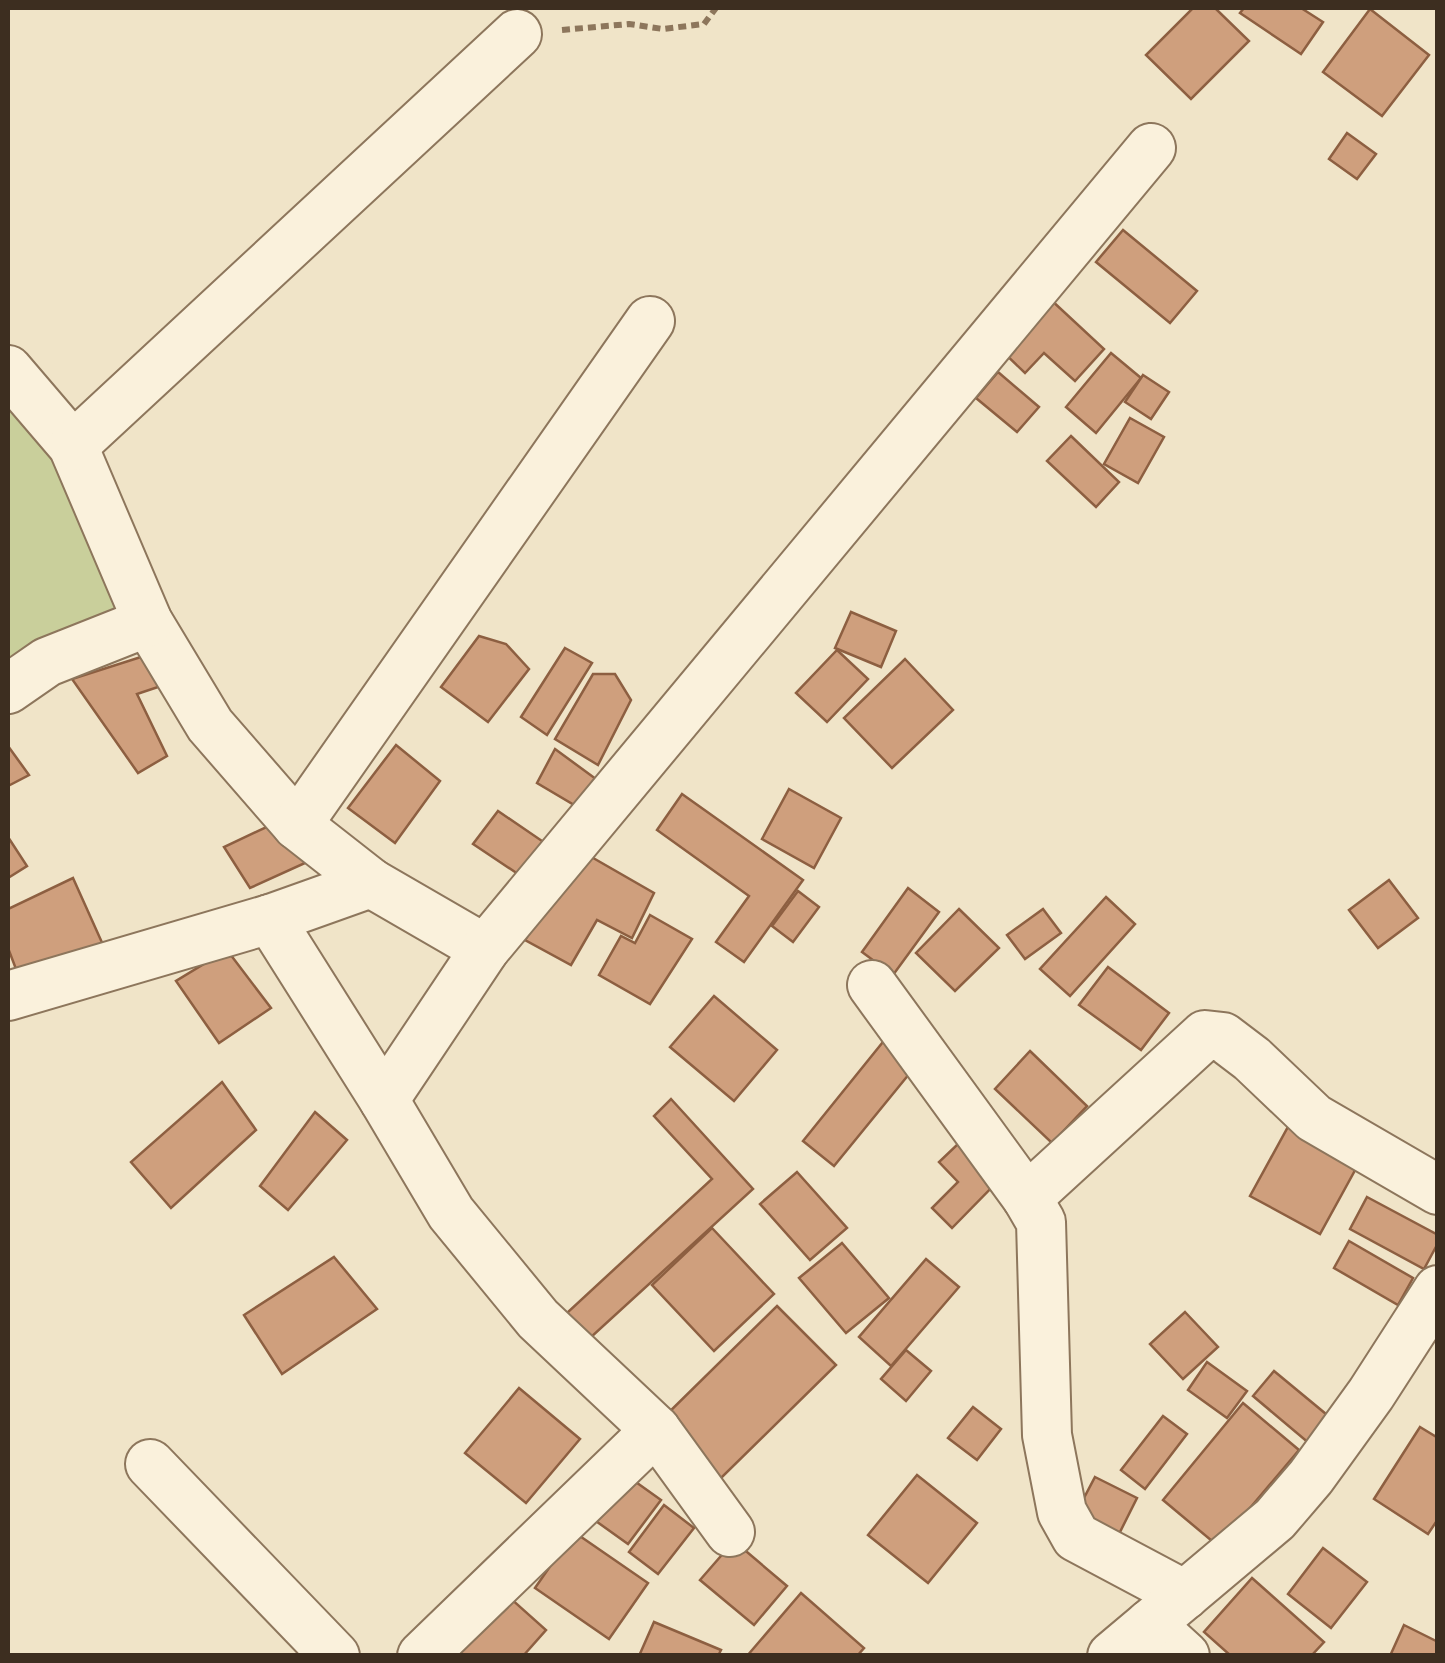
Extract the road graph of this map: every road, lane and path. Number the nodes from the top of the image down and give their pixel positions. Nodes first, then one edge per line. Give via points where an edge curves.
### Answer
1 (716, 8) edge
2 (516, 34) joint
3 (1151, 148) dead end
4 (650, 321) dead end
5 (8, 370) edge
6 (73, 446) junction
7 (148, 622) junction
8 (8, 689) edge
9 (297, 825) junction
10 (371, 883) junction
11 (270, 920) junction
12 (485, 949) junction
13 (872, 985) dead end
14 (8, 996) edge
15 (384, 1100) junction
16 (1438, 1190) edge
17 (1028, 1198) junction
18 (1438, 1290) edge
19 (656, 1430) junction
20 (150, 1464) dead end
21 (730, 1532) dead end
22 (1167, 1610) junction
23 (335, 1656) edge
24 (422, 1656) edge
25 (1112, 1656) edge
26 (1185, 1656) edge

1 - 2 path via 704,24
2 - 6 street
3 - 12 street
4 - 9 street
5 - 6 street
6 - 7 street
7 - 8 street via 47,662
7 - 9 street via 210,726
9 - 10 street
10 - 11 street
10 - 12 street
11 - 14 street
11 - 15 street
12 - 15 street
13 - 17 street
15 - 19 street via 451,1213 538,1319
16 - 17 street via 1314,1118 1252,1058 1223,1037 1205,1035
17 - 22 street via 1041,1222 1047,1435 1062,1512 1076,1538
18 - 22 street via 1312,1476 1275,1519
19 - 21 street
19 - 24 street
20 - 23 street
22 - 25 street
22 - 26 street

